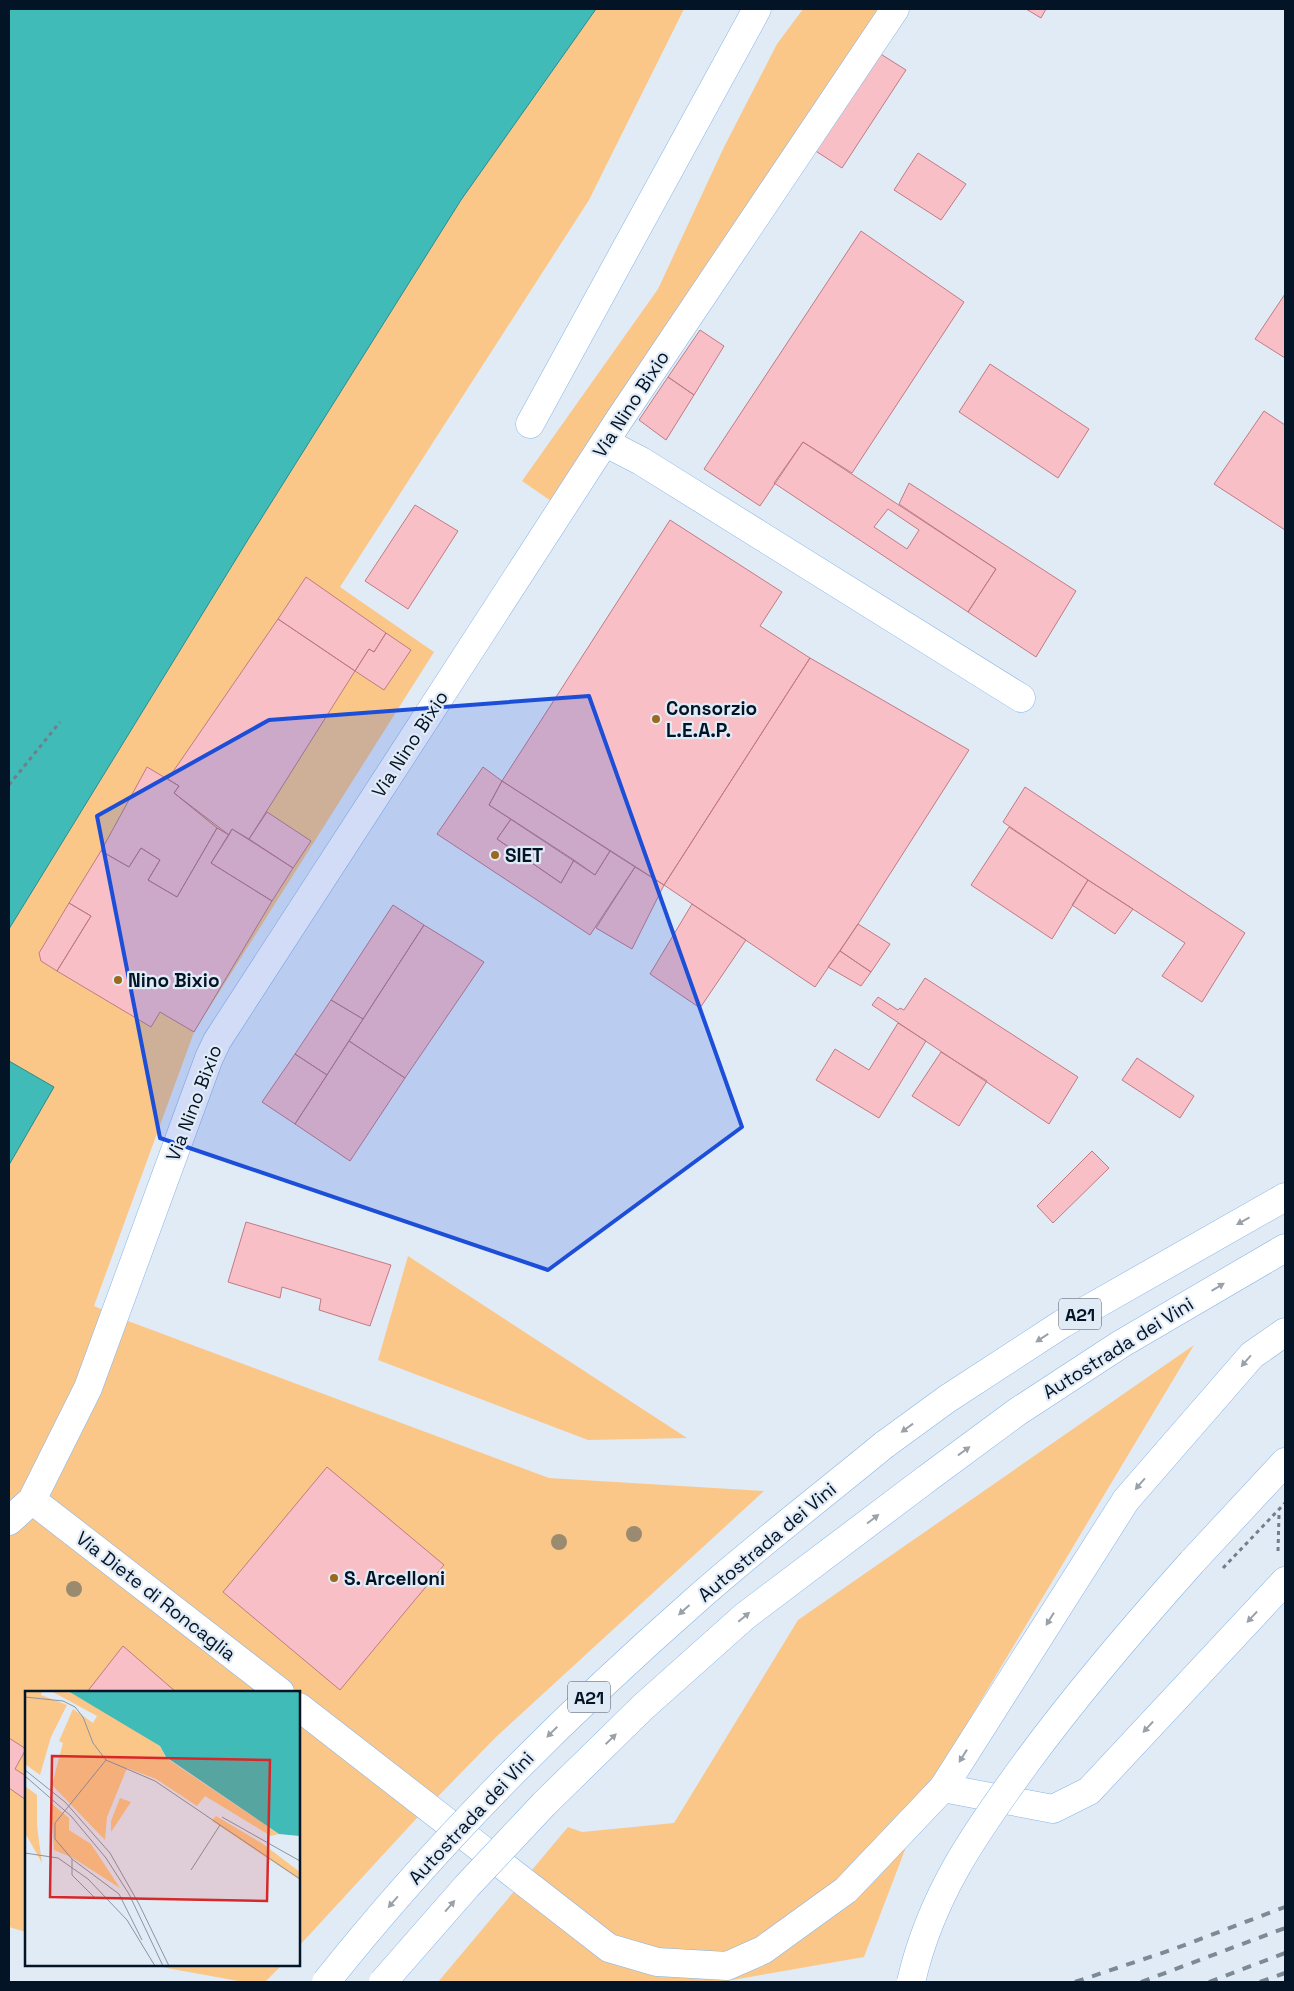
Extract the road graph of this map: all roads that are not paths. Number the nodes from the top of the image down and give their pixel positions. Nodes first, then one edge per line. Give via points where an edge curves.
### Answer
1 (757, 9) edge
2 (895, 9) edge
3 (530, 424) dead end
4 (606, 443) junction
5 (1021, 698) dead end
6 (1285, 1197) edge
7 (1285, 1248) edge
8 (1285, 1332) edge
9 (1285, 1462) edge
10 (32, 1500) junction
11 (9, 1521) edge
12 (1285, 1581) edge
13 (279, 1691) edge
14 (300, 1708) edge
15 (943, 1788) junction
16 (326, 1982) edge
17 (383, 1982) edge
18 (911, 1982) edge

1 - 3 main road
2 - 4 main road, Via Nino Bixio
4 - 5 main road via 641,461
4 - 10 main road, Via Nino Bixio via 217,1041 88,1388
6 -> 16 main road, Autostrada dei Vini / A21, bridge via 1062,1324 947,1399 876,1452 699,1597 609,1678 421,1869
17 -> 7 main road, Autostrada dei Vini / A21, bridge via 544,1804 643,1707 745,1616 1017,1412 1130,1339
8 -> 15 main road via 1252,1355 1126,1500
9 - 18 main road, bridge via 1119,1643 993,1808 949,1877
10 - 11 main road, Via Nino Bixio
10 - 13 main road, Via Diete di Roncaglia
12 -> 15 main road via 1089,1791 1053,1809
14 - 15 main road via 610,1948 657,1962 727,1966 763,1950 846,1890

